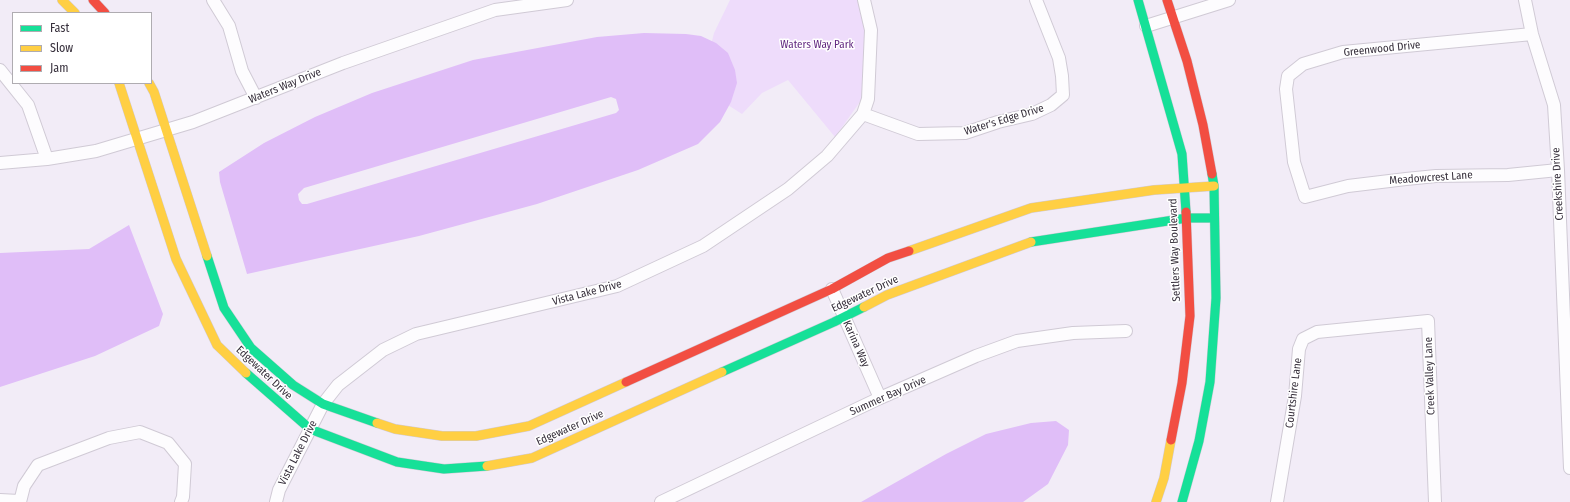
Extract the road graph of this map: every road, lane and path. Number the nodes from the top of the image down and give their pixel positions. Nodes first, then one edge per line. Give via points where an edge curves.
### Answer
1 (62, 0) edge
2 (93, 0) edge
3 (213, 0) edge
4 (567, 0) edge
5 (864, 0) edge
6 (1036, 0) edge
7 (1167, 0) edge
8 (1229, 0) edge
9 (1525, 0) edge
10 (1141, 1) edge
11 (75, 12) edge
12 (104, 12) edge
13 (1173, 17) junction
14 (1146, 26) junction
15 (1532, 34) junction
16 (0, 70) edge
17 (119, 84) edge
18 (150, 84) edge
19 (256, 98) junction
20 (863, 114) junction
21 (166, 129) junction
22 (136, 138) junction
23 (47, 159) junction
24 (0, 163) edge
25 (1558, 170) junction
26 (1214, 186) junction
27 (1184, 188) junction
28 (1305, 197) joint
29 (1187, 218) junction
30 (1214, 218) junction
31 (832, 289) junction
32 (844, 317) junction
33 (1357, 328) joint
34 (1126, 331) dead end
35 (880, 398) junction
36 (323, 404) junction
37 (310, 429) junction
38 (1570, 468) edge
39 (0, 500) edge
40 (19, 501) edge
41 (181, 502) edge
42 (276, 502) edge
43 (661, 502) edge
44 (1156, 502) edge
45 (1182, 502) edge
46 (1277, 502) edge
47 (1435, 502) edge

1 - 11 street
2 - 12 street
3 - 19 street via 229,26 242,72
4 - 19 street, Waters Way Drive via 495,10 343,63
5 - 20 street, Vista Lake Drive via 871,30 868,99
6 - 20 street, Water's Edge Drive via 1059,58 1062,76 1063,95 1051,105 1032,114 965,133 918,134
7 - 13 street
8 - 13 street
9 - 15 street, Creekshire Drive
10 - 14 street, Settlers Way Boulevard
13 - 14 street
13 - 26 street via 1188,61
14 - 27 street, Settlers Way Boulevard via 1182,154
15 - 25 street, Creekshire Drive via 1554,105
15 - 28 street, Greenwood Drive via 1343,52 1303,64 1288,76 1286,89 1294,162
16 - 23 street via 28,105
17 - 22 street, Edgewater Drive
18 - 21 street, Edgewater Drive
19 - 21 street, Waters Way Drive via 193,122
20 - 36 street, Vista Lake Drive via 827,156 788,189 703,246 617,286 416,334 383,350 338,385
21 - 22 street, Waters Way Drive
21 - 36 street, Edgewater Drive via 224,308 251,348 293,385
22 - 23 street, Waters Way Drive via 96,151
22 - 37 street, Edgewater Drive via 176,259 217,345
23 - 24 street, Waters Way Drive
25 - 28 street, Meadowcrest Lane via 1508,175 1406,179 1348,186
25 - 38 street, Creekshire Drive
26 - 27 street, Edgewater Drive
26 - 30 street
27 - 29 street, Settlers Way Boulevard
27 - 31 street, Edgewater Drive via 1031,208 888,258
29 - 30 street, Edgewater Drive
29 - 32 street, Edgewater Drive via 1033,241 887,294
29 - 44 street, Settlers Way Boulevard via 1190,316 1181,391 1164,478
30 - 45 street via 1216,298 1210,382 1199,441
31 - 32 street, Karina Way
31 - 36 street, Edgewater Drive via 529,426 476,436 442,436 394,429
32 - 35 street, Karina Way
32 - 37 street, Edgewater Drive via 532,458 478,468 444,469 397,462
33 - 46 street, Courtshire Lane via 1317,332 1303,339 1299,350 1295,396
33 - 47 street, Creek Valley Lane via 1428,321
34 - 35 street, Summer Bay Drive via 1074,333 1017,341
35 - 43 street, Summer Bay Drive
36 - 37 street, Vista Lake Drive
37 - 42 street, Vista Lake Drive via 279,490
39 - 40 street
40 - 41 street via 24,486 38,465 109,438 140,432 168,443 185,464

